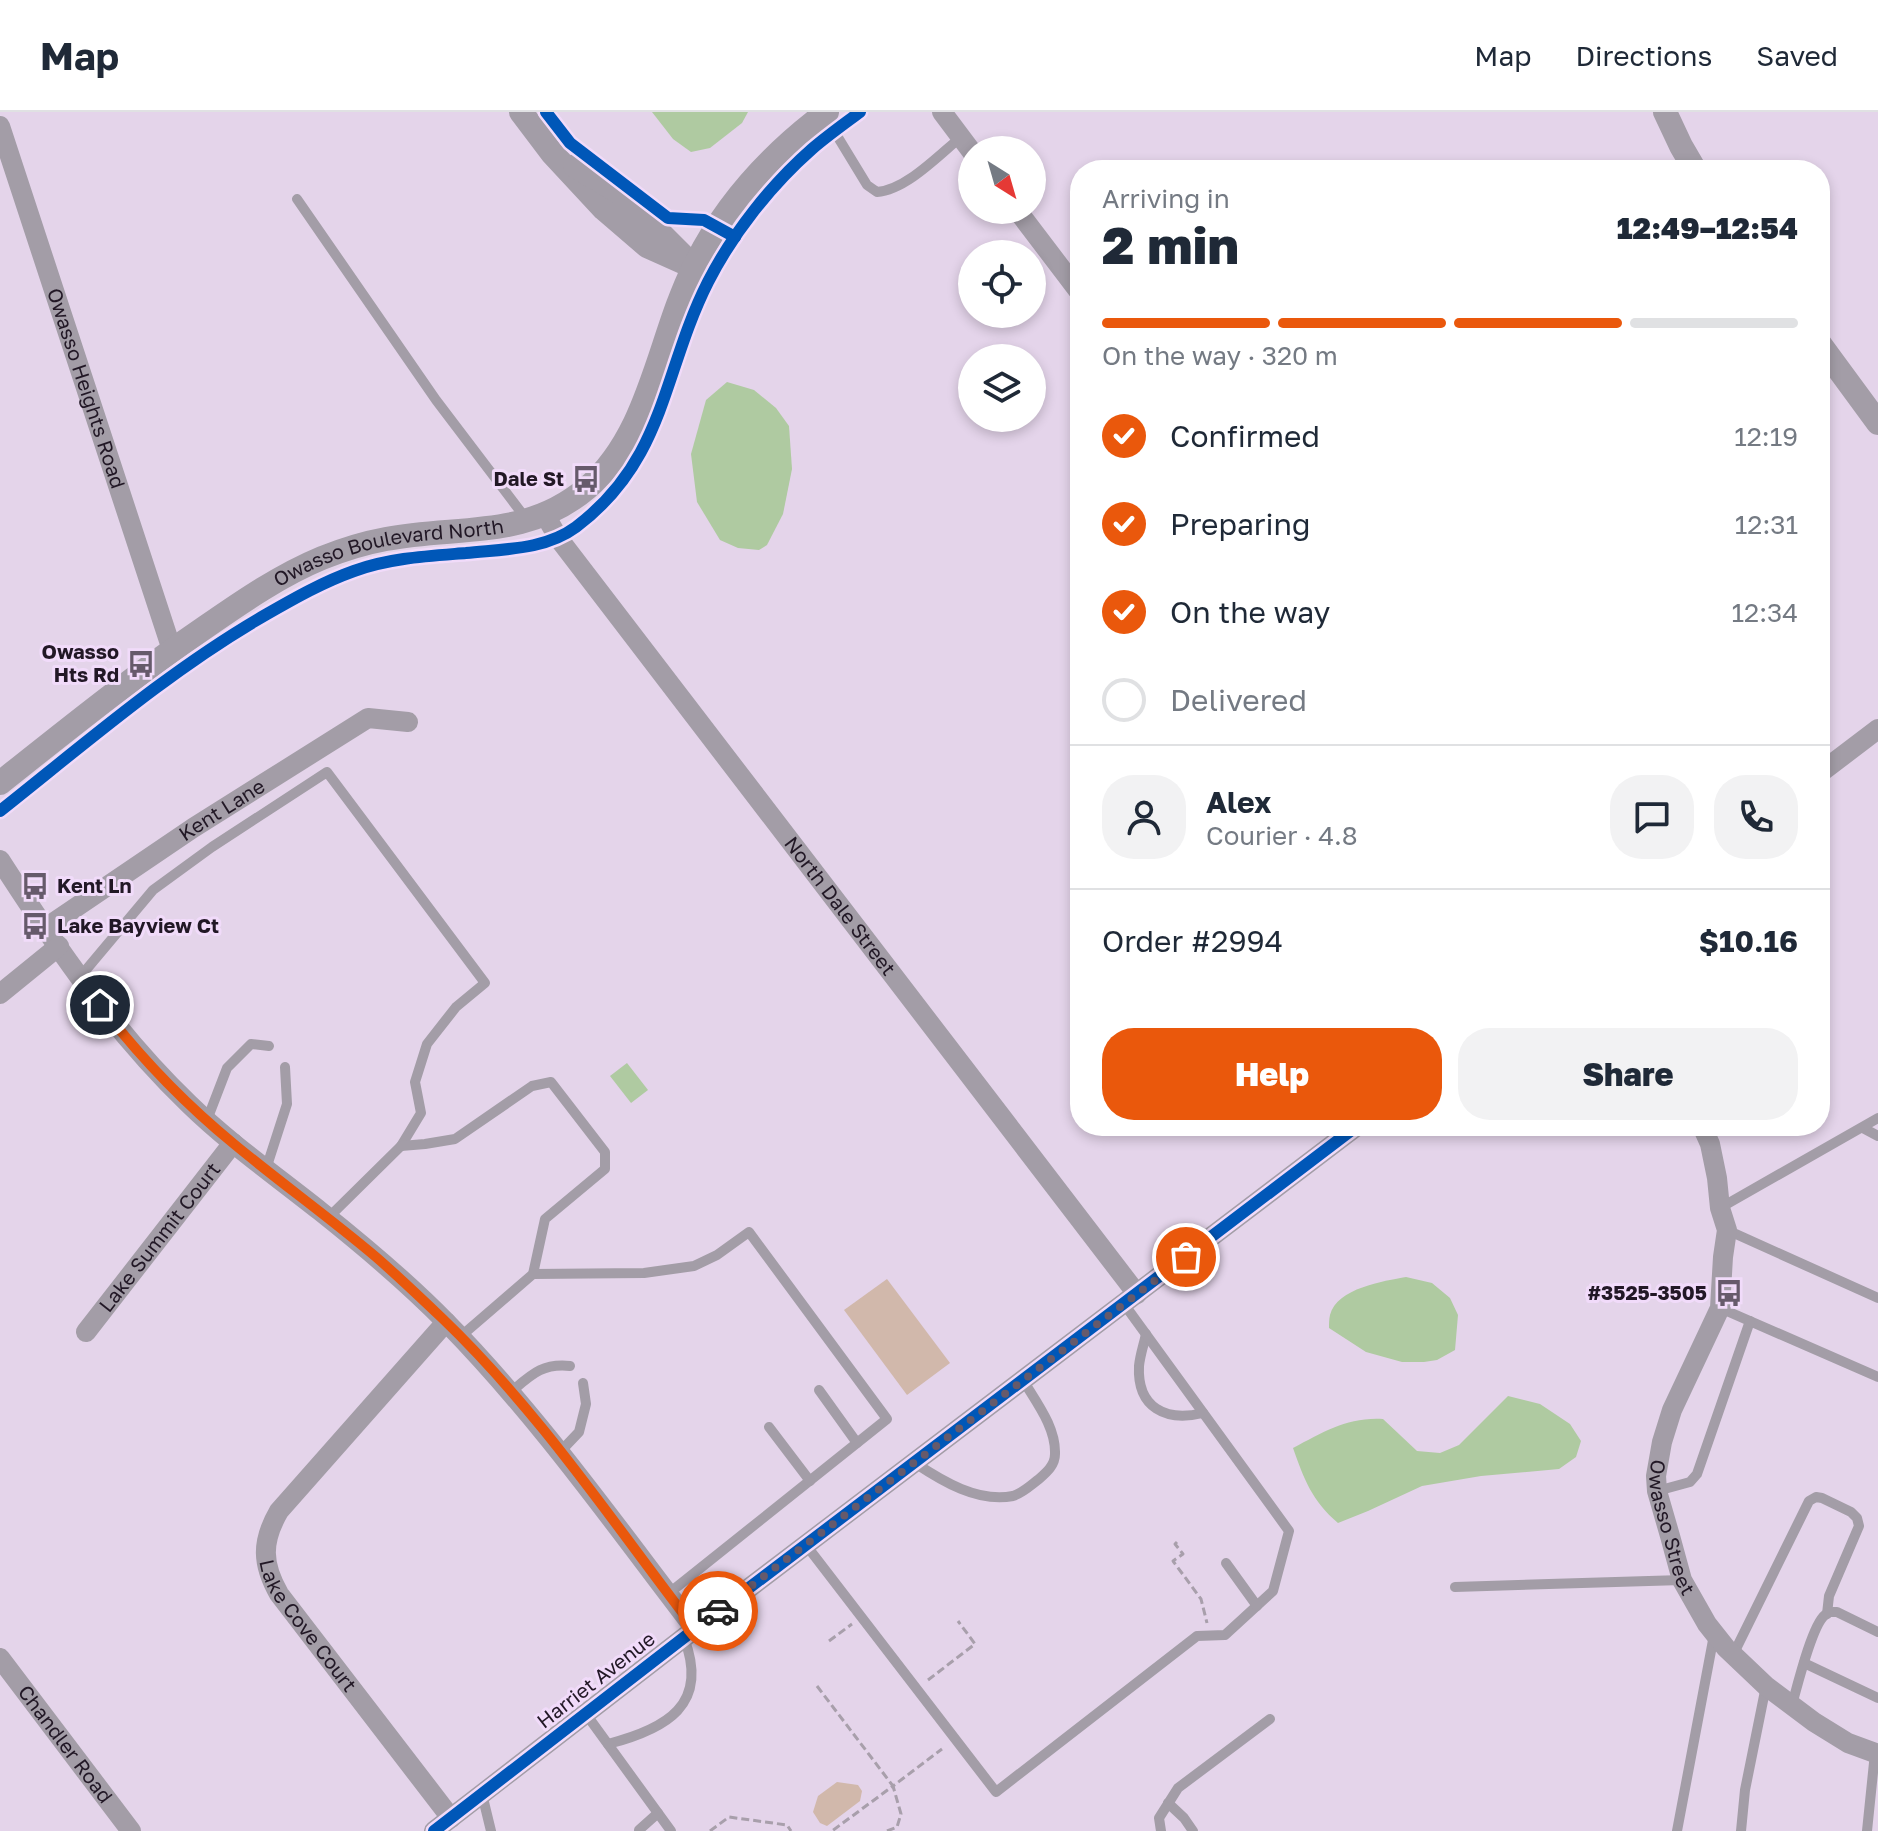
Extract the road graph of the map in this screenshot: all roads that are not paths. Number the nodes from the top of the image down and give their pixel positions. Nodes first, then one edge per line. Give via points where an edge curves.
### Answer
1 (521, 112) edge
2 (942, 112) edge
3 (1665, 112) edge
4 (825, 113) edge
5 (0, 126) edge
6 (960, 136) edge
7 (958, 149) edge
8 (1689, 160) edge
9 (297, 199) dead end
10 (1028, 224) edge
11 (694, 267) junction
12 (1070, 280) edge
13 (1830, 358) edge
14 (1878, 423) edge
15 (536, 518) junction
16 (172, 650) junction
17 (408, 722) dead end
18 (1878, 729) edge
19 (1830, 765) edge
20 (0, 783) edge
21 (0, 860) edge
22 (44, 929) junction
23 (59, 946) junction
24 (80, 977) junction
25 (0, 994) edge
26 (269, 1046) dead end
27 (285, 1067) dead end
28 (1878, 1118) edge
29 (207, 1120) junction
30 (1863, 1128) junction
31 (1344, 1136) edge
32 (1706, 1136) edge
33 (1878, 1136) edge
34 (233, 1143) junction
35 (401, 1146) junction
36 (266, 1169) junction
37 (1720, 1208) junction
38 (328, 1218) junction
39 (1727, 1230) junction
40 (533, 1274) junction
41 (1878, 1298) edge
42 (1131, 1299) junction
43 (1720, 1308) junction
44 (1750, 1321) junction
45 (453, 1329) junction
46 (86, 1332) dead end
47 (1146, 1334) junction
48 (570, 1366) dead end
49 (1878, 1377) edge
50 (1023, 1380) junction
51 (583, 1383) dead end
52 (819, 1390) dead end
53 (511, 1392) junction
54 (1203, 1413) junction
55 (769, 1427) dead end
56 (857, 1443) junction
57 (560, 1452) junction
58 (915, 1463) junction
59 (810, 1481) junction
60 (1657, 1491) junction
61 (806, 1545) junction
62 (1226, 1563) dead end
63 (1682, 1580) junction
64 (1455, 1587) dead end
65 (668, 1594) junction
66 (1257, 1606) junction
67 (1827, 1614) junction
68 (1878, 1632) edge
69 (690, 1633) junction
70 (1714, 1633) junction
71 (1733, 1655) junction
72 (0, 1658) edge
73 (1804, 1663) junction
74 (1766, 1686) junction
75 (1878, 1698) edge
76 (1792, 1705) junction
77 (586, 1714) junction
78 (1270, 1719) dead end
79 (608, 1744) junction
80 (1876, 1753) edge
81 (482, 1794) junction
82 (1168, 1803) junction
83 (658, 1813) junction
84 (451, 1818) junction
85 (639, 1830) edge
86 (131, 1831) edge
87 (434, 1831) edge
88 (491, 1831) edge
89 (671, 1831) edge
90 (1161, 1831) edge
91 (1193, 1831) edge
92 (1677, 1831) edge
93 (1741, 1831) edge
94 (1867, 1831) edge

1 - 11 street via 552,153 619,192
2 - 6 street
3 - 8 street
4 - 7 lane via 858,172 877,192 894,188
4 - 11 street, Owasso Boulevard North via 759,173 717,226
5 - 16 street, Owasso Heights Road
9 - 15 lane via 436,400
10 - 12 street
11 - 15 street, Owasso Boulevard North via 622,447 589,487
13 - 14 street
15 - 16 street, Owasso Boulevard North via 506,527 386,539 330,555 244,601
15 - 42 street, North Dale Street via 559,539
16 - 20 street, Owasso Boulevard North
17 - 22 street, Kent Lane via 368,718
18 - 19 street
21 - 22 street
22 - 23 street
23 - 24 street
23 - 25 street
24 - 29 street via 150,1065
24 - 35 lane via 153,890 327,772 485,983 456,1007 427,1044 415,1082 421,1113
26 - 29 lane via 251,1044 227,1068
27 - 36 lane via 287,1104
28 - 30 lane
29 - 34 street
30 - 33 lane
30 - 37 lane
31 - 42 street, Harriet Avenue
32 - 37 street, Owasso Street
34 - 36 street
34 - 46 street, Lake Summit Court
35 - 38 lane
35 - 40 lane via 455,1139 532,1086 551,1082 605,1152 605,1169 545,1219
36 - 38 street
37 - 39 street, Owasso Street
38 - 45 street
39 - 41 lane
39 - 43 street, Owasso Street
40 - 45 lane
40 - 56 lane via 644,1273 694,1266 749,1232 887,1419
42 - 47 lane
42 - 50 street, Harriet Avenue
43 - 44 lane
43 - 60 street, Owasso Street via 1672,1410 1662,1442
44 - 49 lane
44 - 60 lane via 1697,1474 1690,1482
45 - 53 street
45 - 84 street, Lake Cove Court via 279,1511 266,1542 270,1579 279,1594
47 - 54 lane
47 - 54 lane via 1139,1363 1143,1394 1155,1409 1174,1416
48 - 53 lane via 553,1364
50 - 58 street, Harriet Avenue
50 - 58 lane via 1045,1415 1055,1456 1050,1470 1023,1491 1014,1496 976,1493 944,1482
51 - 57 lane via 586,1404 579,1432
52 - 56 lane
53 - 57 street
54 - 66 lane via 1289,1531 1273,1591
55 - 59 lane
56 - 59 lane
57 - 65 street
58 - 61 street, Harriet Avenue
59 - 65 lane
60 - 63 street, Owasso Street
61 - 66 lane via 996,1792 1197,1636 1225,1635
61 - 69 street, Harriet Avenue
62 - 66 lane
63 - 64 lane
63 - 70 street, Owasso Street
65 - 69 street
67 - 68 lane via 1837,1612
67 - 71 lane via 1829,1596 1859,1526 1851,1512 1816,1497 1809,1501
67 - 73 lane
69 - 77 street, Harriet Avenue
69 - 79 lane via 693,1675 674,1715 654,1729
70 - 71 street, Owasso Street
70 - 92 lane
71 - 74 street, Owasso Street
72 - 86 street, Chandler Road
73 - 75 lane
73 - 76 lane
74 - 76 street, Owasso Street
74 - 93 lane
76 - 80 street, Owasso Street via 1848,1743
77 - 79 lane
77 - 81 street, Harriet Avenue
78 - 82 lane via 1178,1788
79 - 83 lane
80 - 94 lane
81 - 84 street, Harriet Avenue
81 - 88 lane
82 - 90 lane via 1159,1818
82 - 91 lane
83 - 85 lane
83 - 89 lane
84 - 87 street, Harriet Avenue

